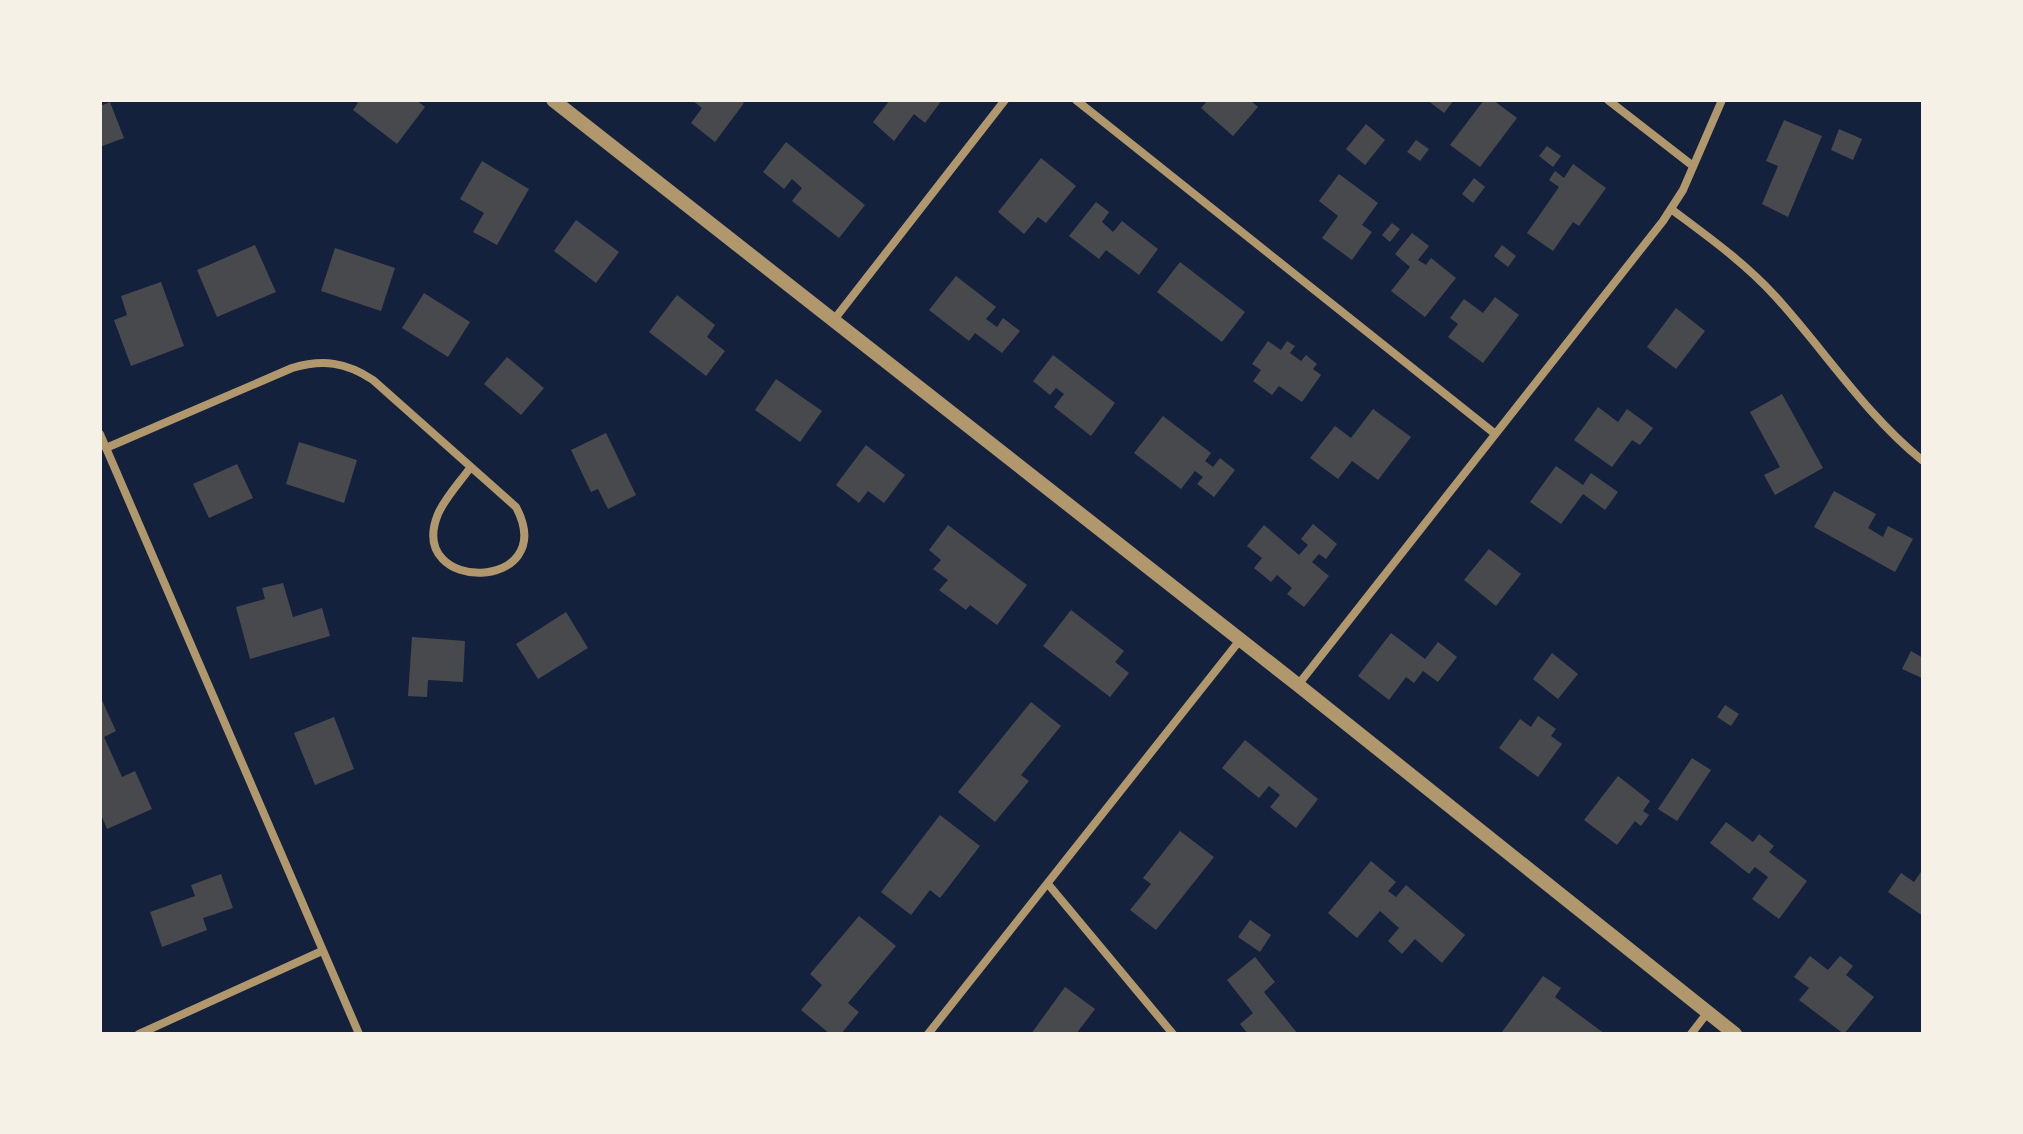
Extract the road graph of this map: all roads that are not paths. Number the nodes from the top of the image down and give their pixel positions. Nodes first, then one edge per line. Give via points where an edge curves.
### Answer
1 (553, 100) edge
2 (1005, 100) edge
3 (1076, 100) edge
4 (1608, 100) edge
5 (1722, 100) edge
6 (1693, 166) junction
7 (1671, 209) junction
8 (833, 321) junction
9 (1494, 433) junction
10 (100, 434) edge
11 (106, 448) junction
12 (1923, 461) edge
13 (470, 468) junction
14 (1240, 640) junction
15 (1298, 685) junction
16 (1048, 884) junction
17 (322, 951) junction
18 (1708, 1012) junction
19 (139, 1034) edge
20 (359, 1034) edge
21 (928, 1034) edge
22 (1173, 1034) edge
23 (1691, 1034) edge
24 (1735, 1034) edge

1 - 8 street
2 - 8 street
3 - 9 street
4 - 6 street
5 - 6 street
6 - 7 street
7 - 9 street
7 - 12 street via 1739,260 1774,295 1872,413
8 - 14 street
9 - 15 street
10 - 11 street
11 - 13 street via 292,368 333,362 373,380
11 - 17 street
13 - 13 street via 508,498 521,517 519,550 495,573 452,566 435,536 439,513
14 - 15 street
14 - 16 street
15 - 18 street
16 - 21 street
16 - 22 street
17 - 19 street
17 - 20 street
18 - 23 street
18 - 24 street

